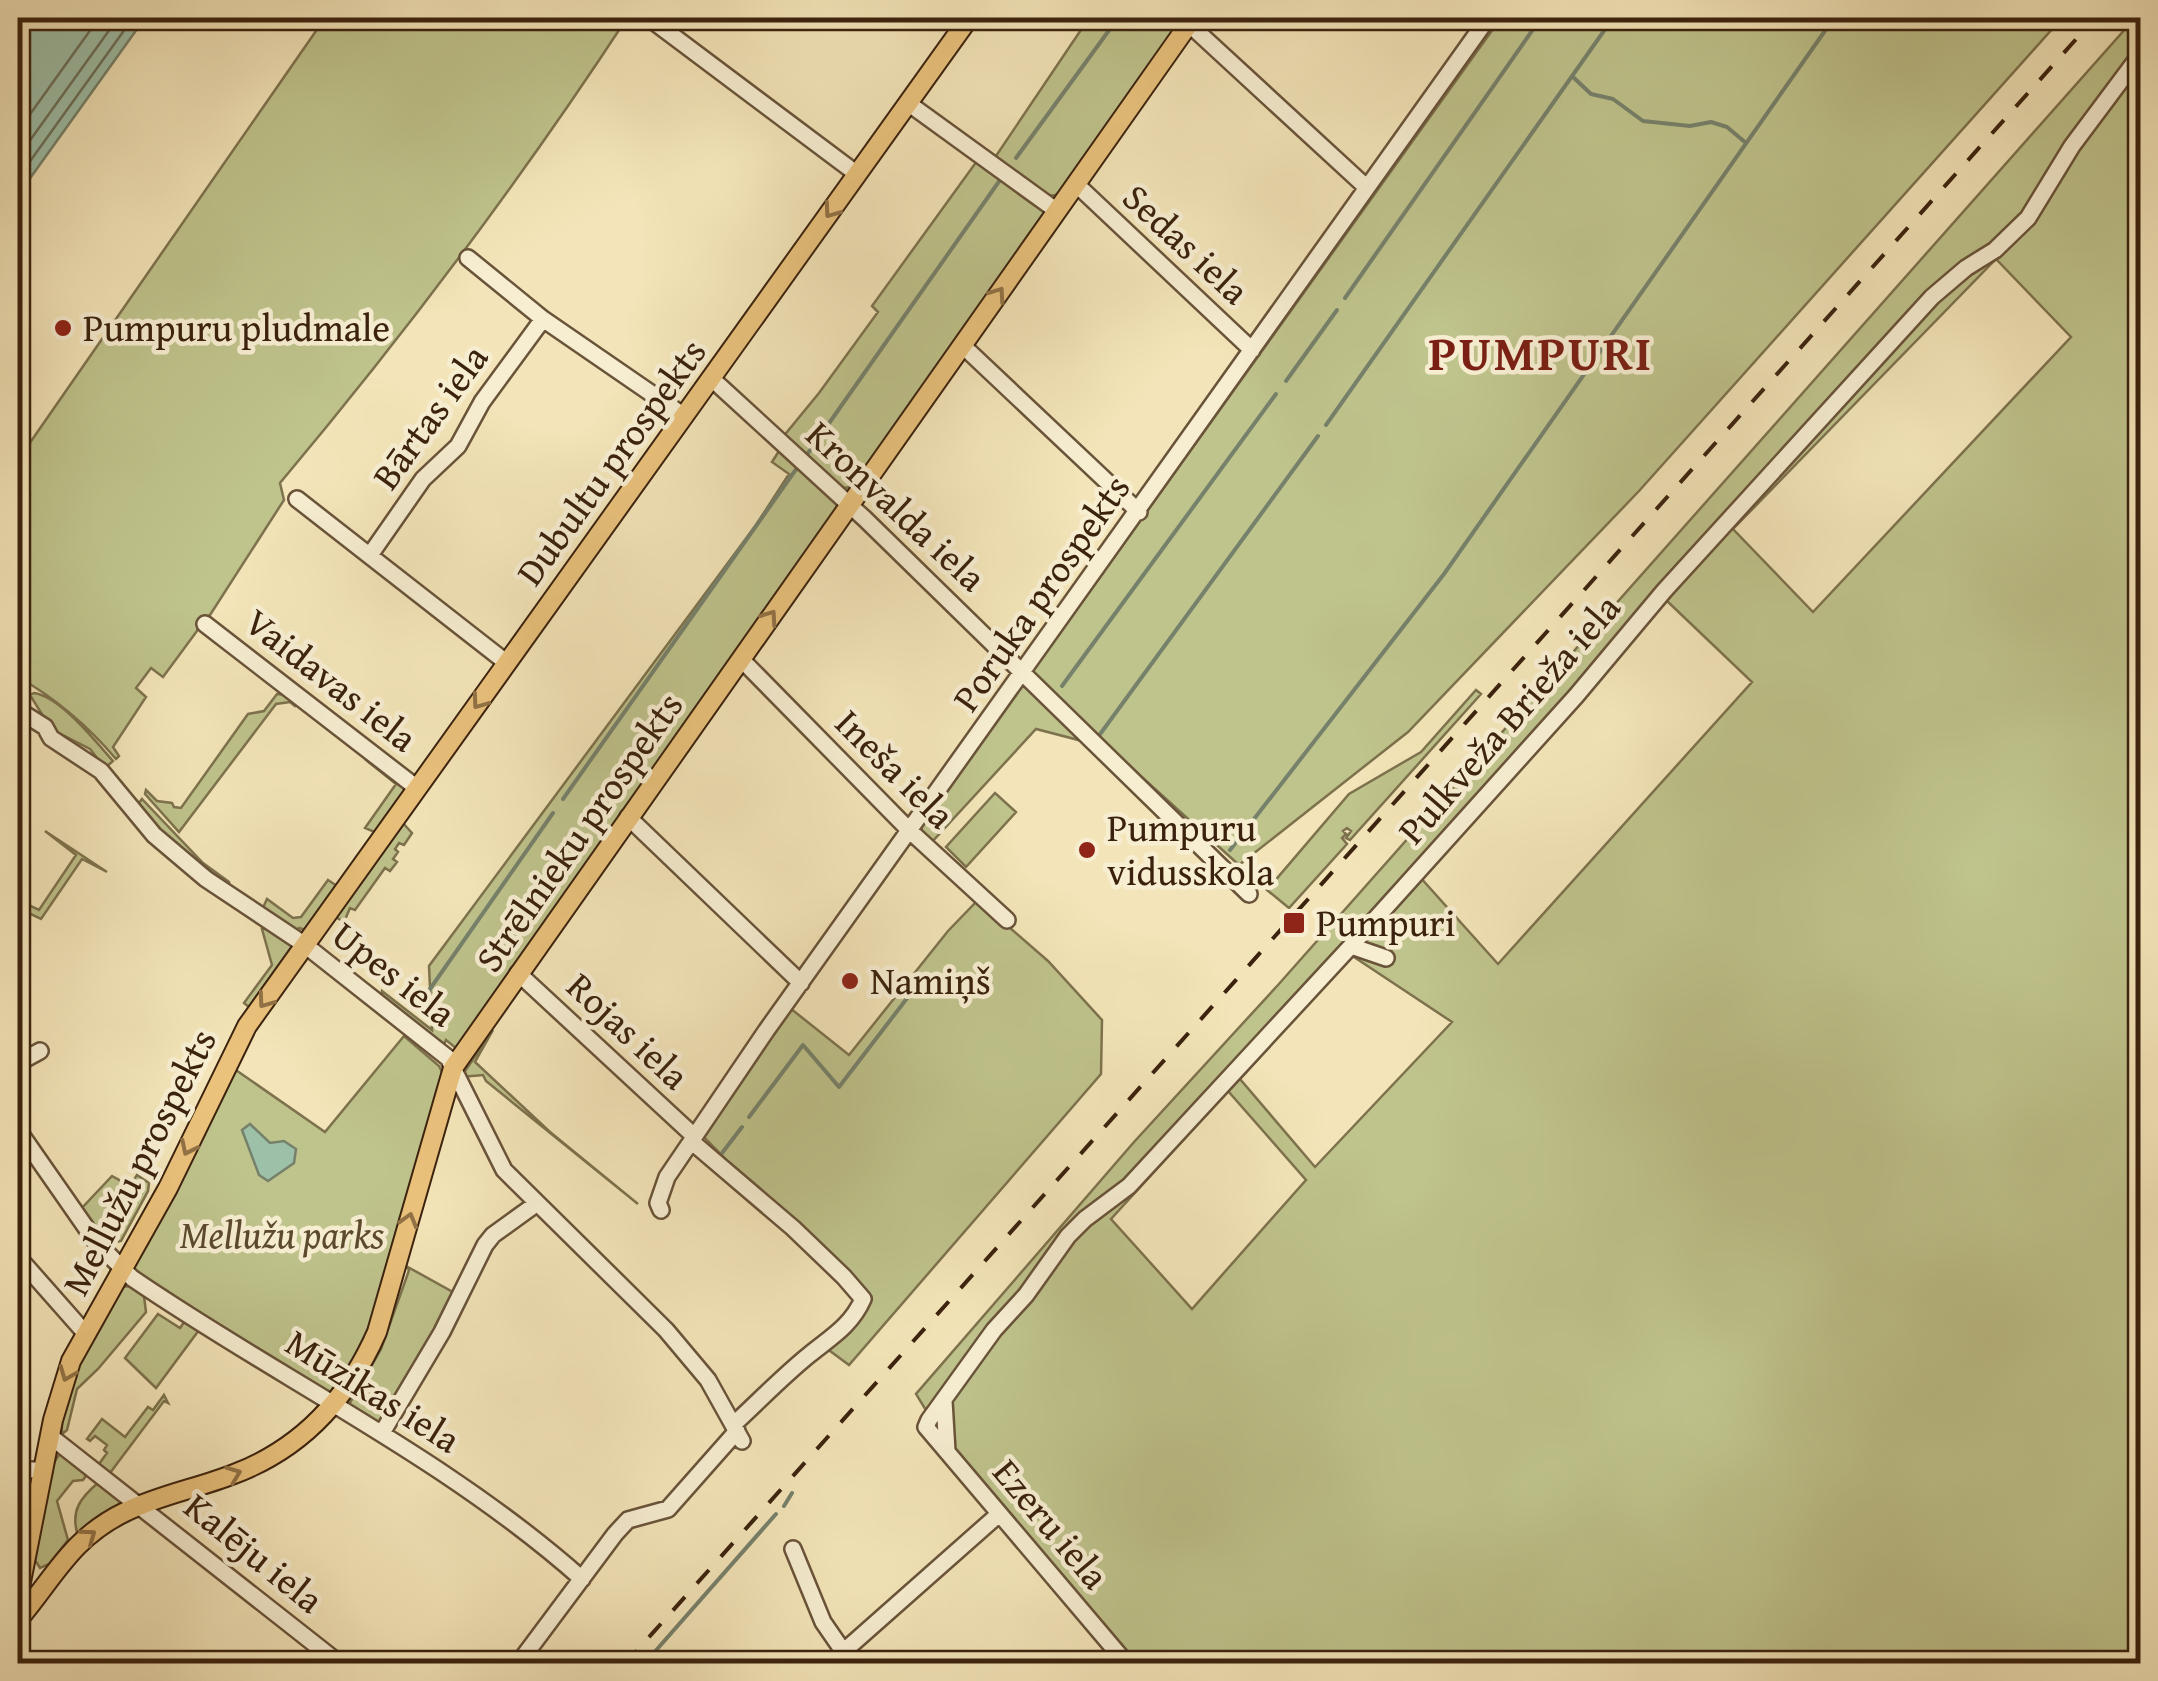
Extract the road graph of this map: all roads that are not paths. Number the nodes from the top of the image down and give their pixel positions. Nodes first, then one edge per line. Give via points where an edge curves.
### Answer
1 (648, 18) edge
2 (970, 18) edge
3 (1481, 20) edge
4 (1191, 21) edge
5 (2140, 55) edge
6 (908, 103) junction
7 (858, 174) junction
8 (1076, 184) junction
9 (1366, 188) junction
10 (1056, 210) junction
11 (468, 258) dead end
12 (543, 319) junction
13 (962, 345) junction
14 (1252, 350) junction
15 (711, 378) junction
16 (684, 416) junction
17 (297, 498) dead end
18 (849, 504) junction
19 (1139, 512) junction
20 (370, 555) junction
21 (206, 624) dead end
22 (740, 660) junction
23 (507, 663) junction
24 (1024, 673) junction
25 (18, 710) edge
26 (417, 788) junction
27 (628, 818) junction
28 (910, 831) junction
29 (1249, 894) dead end
30 (1008, 920) dead end
31 (305, 945) junction
32 (1351, 946) junction
33 (1386, 958) dead end
34 (518, 974) junction
35 (802, 983) junction
36 (40, 1051) dead end
37 (18, 1063) edge
38 (452, 1068) junction
39 (18, 1130) edge
40 (693, 1139) junction
41 (536, 1204) junction
42 (661, 1210) dead end
43 (18, 1257) edge
44 (122, 1270) junction
45 (86, 1334) junction
46 (944, 1400) junction
47 (336, 1404) junction
48 (926, 1427) joint
49 (382, 1432) junction
50 (738, 1432) junction
51 (50, 1436) junction
52 (947, 1452) junction
53 (44, 1470) junction
54 (18, 1474) edge
55 (131, 1504) junction
56 (1000, 1514) junction
57 (793, 1548) dead end
58 (26, 1560) junction
59 (54, 1568) junction
60 (582, 1579) junction
61 (18, 1598) edge
62 (18, 1620) edge
63 (848, 1658) edge
64 (340, 1664) edge
65 (518, 1664) edge
66 (1127, 1664) edge

1 - 7 street
2 - 6 main road, Dubultu prospekts
3 - 9 street, Poruka prospekts
4 - 8 main road, Strēlnieku prospekts
4 - 9 street
5 - 32 street, Pulkveža Brieža iela via 2028,218 1932,297
6 - 7 main road, Dubultu prospekts
6 - 10 street
7 -> 15 main road, Dubultu prospekts
8 - 10 main road, Strēlnieku prospekts
8 - 14 street, Sedas iela
9 - 14 street, Poruka prospekts
13 -> 10 main road, Strēlnieku prospekts
11 - 12 street
12 - 16 street
12 - 20 street, Bārtas iela via 458,446 423,479
13 - 18 main road, Strēlnieku prospekts
13 - 19 street
14 - 19 street, Poruka prospekts
15 - 16 main road, Dubultu prospekts
15 - 18 street, Kronvalda iela
16 - 23 main road, Dubultu prospekts
17 - 20 street
22 -> 18 main road, Strēlnieku prospekts
18 - 24 street, Kronvalda iela
19 - 24 street, Poruka prospekts
20 - 23 street
21 - 26 street, Vaidavas iela
22 - 27 main road, Strēlnieku prospekts
22 - 28 street, Ineša iela
23 -> 26 main road, Dubultu prospekts
24 - 28 street, Poruka prospekts
24 - 29 street, Kronvalda iela
25 - 31 street, Upes iela via 102,771 154,835 206,878
26 - 31 main road, Dubultu prospekts
27 - 34 main road, Strēlnieku prospekts
27 - 35 street
28 - 30 street, Ineša iela
28 - 35 street, Poruka prospekts
31 - 38 street, Upes iela via 448,1058
31 -> 44 main road, Mellužu prospekts via 247,1026
32 - 33 street
32 - 46 street, Pulkveža Brieža iela via 1129,1186 1068,1236
34 - 38 main road, Strēlnieku prospekts
34 - 40 street, Rojas iela
35 - 40 street, Poruka prospekts
36 - 37 street
38 - 41 street, Upes iela via 498,1162
47 -> 38 main road, Strēlnieku prospekts via 378,1332
39 - 44 street, Mūzikas iela
40 - 42 street, Poruka prospekts via 662,1186
40 - 50 street, Rojas iela via 863,1300 855,1316
41 - 49 street via 484,1245
41 - 50 street, Upes iela via 666,1330 708,1380
43 - 45 street
44 - 45 main road, Mellužu prospekts
44 - 47 street, Mūzikas iela
45 -> 51 main road, Mellužu prospekts via 59,1394
46 - 48 street, Pulkveža Brieža iela
46 - 52 street
47 - 49 street, Mūzikas iela
55 -> 47 main road, Strēlnieku prospekts via 266,1461
48 - 52 street, Ezeru iela
49 - 60 street, Mūzikas iela via 460,1483
50 - 60 street via 668,1508 628,1520
51 - 53 main road, Mellužu prospekts
51 - 55 street, Kalēju iela
52 - 56 street, Ezeru iela
53 - 54 street
53 - 58 main road, Mellužu prospekts
59 -> 55 main road, Strēlnieku prospekts
55 - 64 street, Kalēju iela
56 - 63 street
56 - 66 street, Ezeru iela
57 - 63 street via 823,1622
58 - 59 main road via 43,1573
58 - 61 main road, Mellužu prospekts
59 - 62 main road, Strēlnieku prospekts
60 - 65 street

